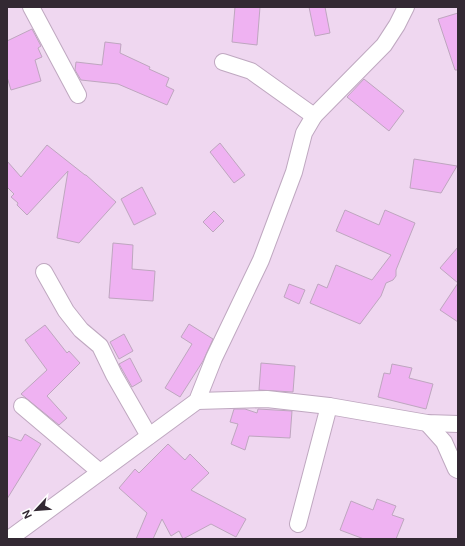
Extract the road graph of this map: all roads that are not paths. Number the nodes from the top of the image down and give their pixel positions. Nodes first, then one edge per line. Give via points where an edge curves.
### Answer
1 (31, 7) edge
2 (406, 7) edge
3 (223, 62) dead end
4 (78, 95) dead end
5 (314, 116) junction
6 (44, 272) dead end
7 (197, 401) junction
8 (22, 406) dead end
9 (329, 406) junction
10 (427, 423) junction
11 (458, 424) edge
12 (149, 436) junction
13 (458, 470) edge
14 (100, 472) junction
15 (298, 524) dead end
16 (9, 539) edge

1 - 4 street
2 - 5 street via 384,45
3 - 5 street via 251,71
5 - 7 street via 304,133 294,172 261,260 214,358
6 - 12 street via 66,311 81,330 100,346
7 - 9 street via 267,399
7 - 12 street
8 - 14 street
9 - 10 street
9 - 15 street
10 - 11 street
10 - 13 street via 444,442
12 - 14 street
14 - 16 street

